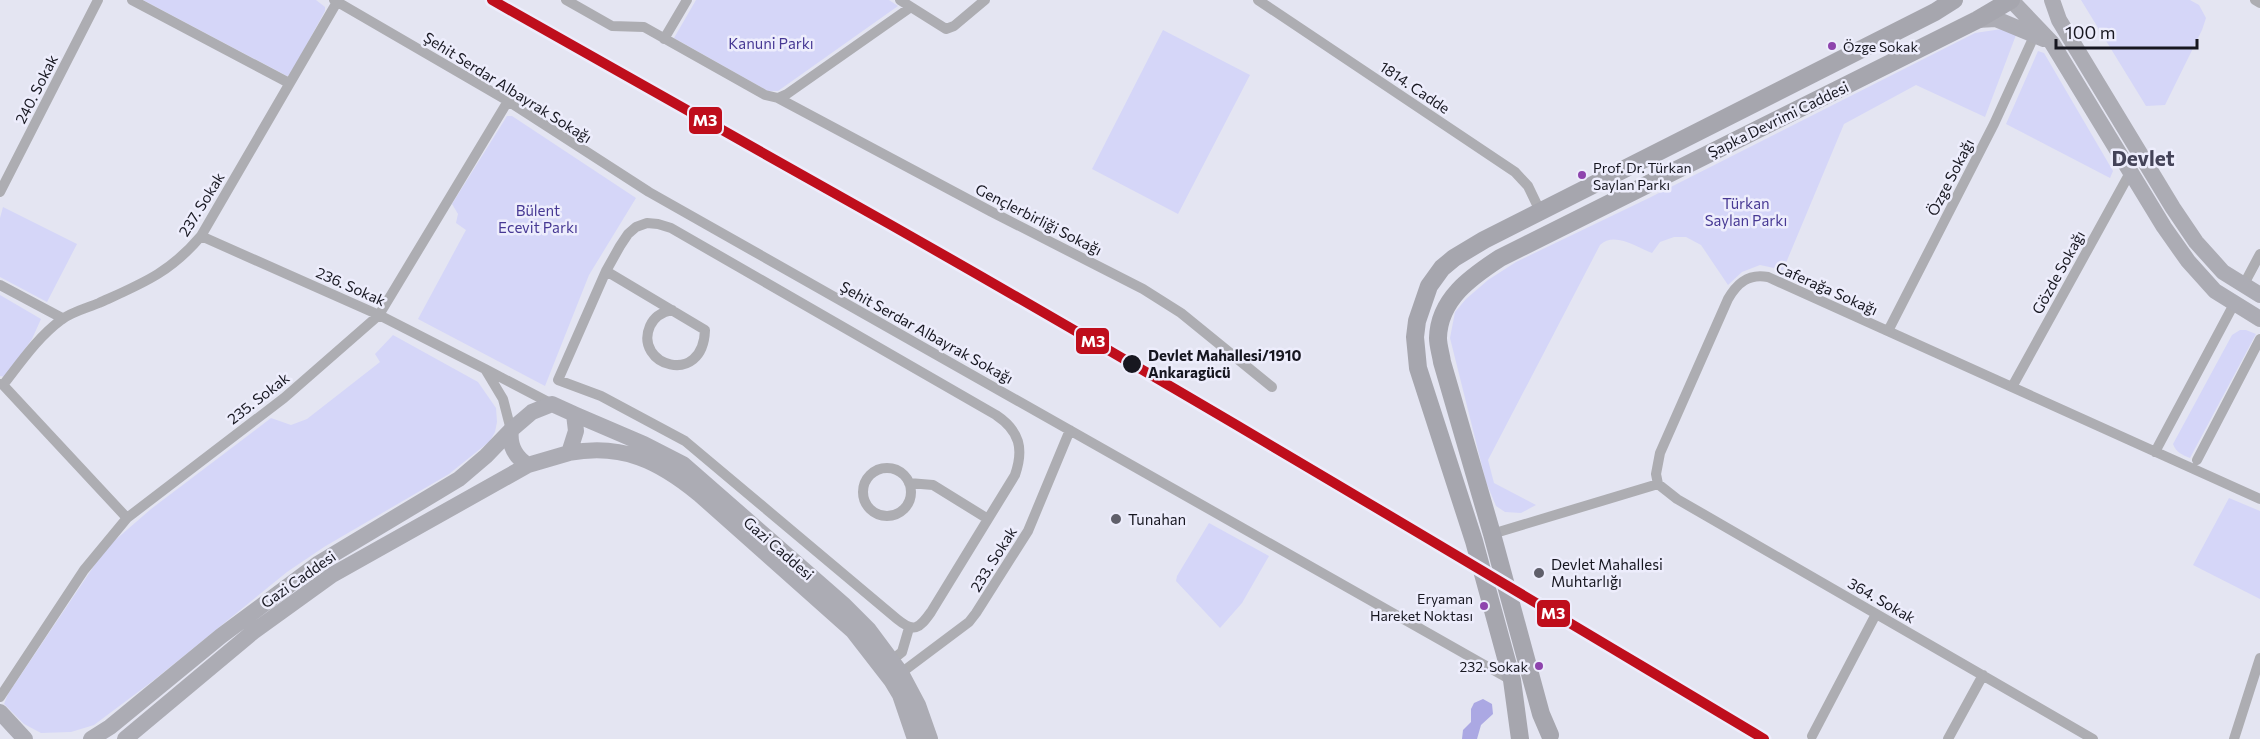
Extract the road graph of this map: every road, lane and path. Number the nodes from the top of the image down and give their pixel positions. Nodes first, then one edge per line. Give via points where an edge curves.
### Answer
1 (98, 0) edge
2 (132, 0) edge
3 (566, 0) edge
4 (687, 0) edge
5 (900, 0) edge
6 (985, 0) edge
7 (1258, 0) edge
8 (1954, 0) edge
9 (2011, 0) edge
10 (2052, 0) edge
11 (2255, 0) edge
12 (336, 1) edge
13 (2260, 3) edge
14 (1937, 6) edge
15 (911, 7) junction
16 (1977, 20) junction
17 (2035, 34) junction
18 (664, 39) junction
19 (2052, 43) junction
20 (289, 83) junction
21 (777, 98) junction
22 (508, 100) junction
23 (2131, 171) junction
24 (0, 191) edge
25 (1540, 211) junction
26 (201, 237) junction
27 (2260, 254) edge
28 (606, 271) junction
29 (0, 285) edge
30 (2243, 286) junction
31 (2260, 295) edge
32 (2234, 304) junction
33 (672, 310) junction
34 (379, 315) junction
35 (62, 318) junction
36 (2260, 319) edge
37 (1888, 331) junction
38 (2260, 339) edge
39 (485, 369) junction
40 (2, 384) edge
41 (1272, 387) dead end
42 (2012, 387) junction
43 (552, 404) junction
44 (574, 414) junction
45 (511, 430) junction
46 (1070, 430) junction
47 (2155, 452) junction
48 (569, 453) junction
49 (2197, 460) dead end
50 (528, 465) junction
51 (909, 483) junction
52 (1658, 484) junction
53 (2260, 499) edge
54 (127, 518) junction
55 (988, 519) junction
56 (1492, 534) junction
57 (1474, 541) junction
58 (1876, 614) junction
59 (909, 628) junction
60 (2260, 658) edge
61 (892, 666) junction
62 (2258, 674) edge
63 (1983, 675) junction
64 (1512, 680) junction
65 (0, 697) edge
66 (0, 712) edge
67 (1812, 736) dead end
68 (1551, 737) edge
69 (25, 739) edge
70 (91, 739) edge
71 (125, 739) edge
72 (915, 739) edge
73 (930, 739) edge
74 (1521, 739) edge
75 (1948, 739) edge
76 (2093, 739) edge
77 (2234, 739) edge

1 - 24 street, 240. Sokak
2 - 20 street
3 - 18 street, Gençlerbirliği Sokağı via 612,26 638,26
4 - 18 street
5 - 15 street
6 - 15 street via 954,26 946,28
7 - 25 street, 1814. Cadde via 1515,172 1528,186
8 - 14 main road, Şapka Devrimi Caddesi
9 - 16 main road, Şapka Devrimi Caddesi
9 - 19 main road
10 - 30 main road via 2059,20 2173,208 2196,242 2223,272
11 - 13 street
12 - 20 street, 237. Sokak
12 - 22 street, Şehit Serdar Albayrak Sokağı
14 - 25 main road, Şapka Devrimi Caddesi
15 - 21 street
16 - 17 main road via 1996,19
16 - 56 main road, Şapka Devrimi Caddesi via 1500,258 1467,280 1446,307 1438,338
17 - 19 main road
17 - 37 street, Özge Sokağı via 1994,124
18 - 21 street, Gençlerbirliği Sokağı
19 - 23 main road
20 - 26 street, 237. Sokak
21 - 41 street, Gençlerbirliği Sokağı via 1143,289 1181,313
22 - 34 street, 235. Sokak
22 - 46 street, Şehit Serdar Albayrak Sokağı via 649,192
23 - 32 main road via 2188,261 2215,291
23 - 42 street, Gözde Sokağı
25 - 57 main road, Şapka Devrimi Caddesi via 1484,240 1442,268 1429,286 1417,321 1418,368
26 - 34 street, 236. Sokak
26 - 35 street, 237. Sokak via 161,273
27 - 30 street
28 - 33 street
28 - 55 street via 636,227 647,223 671,228 996,415 1015,433 1020,461
28 - 59 street via 558,381 601,396 685,441
29 - 35 street
30 - 31 main road
30 - 32 main road
32 - 36 main road
32 - 47 street
33 - 33 street via 705,330 701,351 680,366 663,363 648,342 651,324
34 - 39 street, 236. Sokak
34 - 54 street, 235. Sokak via 284,398
35 - 40 street, 237. Sokak
37 - 42 street, Caferağa Sokağı
37 - 52 street, Caferağa Sokağı via 1768,277 1754,276 1742,281 1728,299 1660,453
38 - 49 street
39 - 43 street, 236. Sokak
39 - 45 street via 503,399
40 - 54 street
42 - 47 street, Caferağa Sokağı
43 - 44 main road
43 - 45 main road via 532,412
44 - 48 main road via 576,431
44 - 61 main road, Gazi Caddesi via 672,457 694,472 870,630
45 - 50 main road via 513,449
45 - 70 main road, Gazi Caddesi via 459,479 319,563
46 - 61 street, 233. Sokak via 1028,531 976,613 969,621
46 - 64 street, Şehit Serdar Albayrak Sokağı
47 - 53 street, Caferağa Sokağı
48 - 50 main road
48 - 61 main road, Gazi Caddesi via 602,449 621,452 644,458 679,478
50 - 71 main road, Gazi Caddesi via 332,575 253,632
51 - 51 street via 898,471 882,469 864,484 864,500 873,512 895,514 910,499
51 - 55 street via 933,485
52 - 56 street
52 - 58 street, 364. Sokak via 1677,499
54 - 65 street, 235. Sokak via 84,570
55 - 59 street via 924,622
56 - 57 main road
56 - 68 main road, Şapka Devrimi Caddesi via 1541,714
57 - 64 main road, Şapka Devrimi Caddesi
58 - 63 street, 364. Sokak
58 - 67 street
59 - 61 street via 902,652
60 - 62 street
61 - 72 main road, Gazi Caddesi
61 - 73 main road, Gazi Caddesi via 918,705
62 - 77 street
63 - 75 street
63 - 76 street, 364. Sokak
64 - 74 main road, Şapka Devrimi Caddesi
66 - 69 main road
68 - 74 main road via 1539,731

